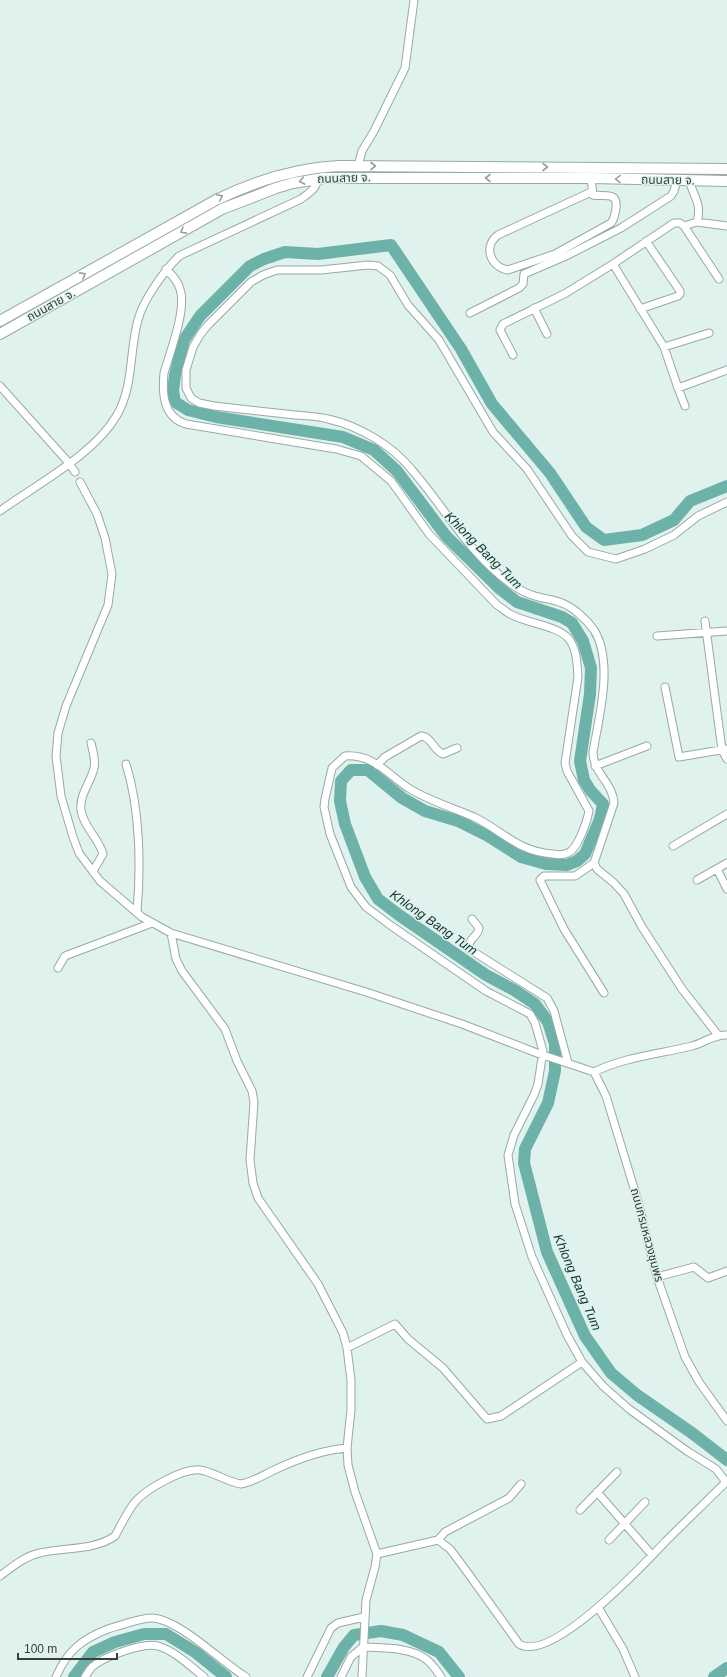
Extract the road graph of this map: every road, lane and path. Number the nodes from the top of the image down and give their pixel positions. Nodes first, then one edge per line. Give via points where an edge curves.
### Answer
1 (414, 0) edge
2 (358, 166) junction
3 (727, 169) edge
4 (591, 178) junction
5 (318, 179) junction
6 (677, 180) junction
7 (689, 180) junction
8 (727, 181) edge
9 (592, 192) junction
10 (696, 222) junction
11 (684, 226) junction
12 (727, 226) edge
13 (646, 241) junction
14 (613, 264) junction
15 (166, 269) junction
16 (719, 279) dead end
17 (534, 308) junction
18 (640, 309) junction
19 (470, 313) dead end
20 (0, 321) edge
21 (709, 333) dead end
22 (0, 334) edge
23 (547, 334) dead end
24 (664, 347) junction
25 (513, 355) dead end
26 (727, 370) edge
27 (0, 386) edge
28 (678, 388) junction
29 (685, 406) dead end
30 (69, 463) junction
31 (74, 472) dead end
32 (80, 482) dead end
33 (727, 502) edge
34 (0, 511) edge
35 (705, 620) dead end
36 (727, 631) edge
37 (706, 632) junction
38 (657, 636) dead end
39 (665, 687) dead end
40 (91, 743) dead end
41 (647, 746) dead end
42 (457, 748) dead end
43 (724, 749) edge
44 (727, 759) edge
45 (126, 764) dead end
46 (377, 765) junction
47 (595, 766) junction
48 (727, 814) edge
49 (673, 846) dead end
50 (727, 862) edge
51 (594, 863) junction
52 (717, 868) junction
53 (93, 871) junction
54 (697, 880) dead end
55 (727, 889) edge
56 (137, 912) junction
57 (472, 919) dead end
58 (152, 923) junction
59 (171, 933) junction
60 (58, 968) dead end
61 (604, 993) dead end
62 (718, 1035) junction
63 (727, 1035) edge
64 (546, 1056) junction
65 (565, 1062) junction
66 (594, 1072) junction
67 (727, 1271) edge
68 (657, 1277) junction
69 (347, 1348) junction
70 (582, 1362) junction
71 (727, 1421) edge
72 (347, 1448) junction
73 (617, 1472) dead end
74 (726, 1481) edge
75 (521, 1484) dead end
76 (598, 1492) junction
77 (645, 1502) dead end
78 (580, 1510) dead end
79 (625, 1524) junction
80 (438, 1540) junction
81 (609, 1540) dead end
82 (377, 1554) junction
83 (652, 1555) junction
84 (0, 1576) edge
85 (598, 1607) junction
86 (364, 1619) junction
87 (363, 1645) junction
88 (56, 1677) edge
89 (85, 1677) edge
90 (204, 1677) edge
91 (246, 1677) edge
92 (307, 1677) edge
93 (341, 1677) edge
94 (362, 1677) edge
95 (441, 1677) edge
96 (635, 1677) edge

1 - 2 street via 405,68 362,151
2 -> 3 main road, ถนนสาย จ.
20 -> 2 main road, ถนนสาย จ. via 233,191 292,172 324,166
4 -> 5 main road, ถนนสาย จ.
6 -> 4 main road, ถนนสาย จ.
4 - 9 street
5 - 15 street via 311,192 301,199 179,256
5 -> 22 main road, ถนนสาย จ. via 276,188 222,209
6 - 7 main road, ถนนสาย จ.
6 - 19 street via 671,196 621,228 568,256 524,274 523,284 519,288
7 - 8 main road, ถนนสาย จ.
7 - 10 street via 700,206
9 - 9 street via 593,195 612,196 615,199 614,219 611,223 555,254 508,270 492,259 492,239
10 - 11 street
10 - 12 street
11 - 13 street via 674,223
11 - 16 street
13 - 14 street
13 - 18 street via 680,294
14 - 17 street via 566,293
14 - 18 street
15 - 30 street via 141,310 130,382 118,414 96,442
15 - 46 street via 176,280 182,295 180,319 163,379 164,401 175,419 186,424 336,449 362,456 391,481 429,534 497,605 511,615 552,629 567,637 571,644 577,662 578,677 565,763 589,811 576,844 568,853 544,854 526,849 475,818 413,791
17 - 23 street
17 - 25 street via 503,324 501,328
18 - 24 street
21 - 24 street
24 - 28 street
26 - 28 street
27 - 30 street
28 - 29 street
30 - 31 street
30 - 34 street
32 - 53 street via 97,514 112,574 108,605 66,706 58,733 56,756 62,796 73,837 79,853
33 - 47 street via 698,516 674,535 645,549 616,559 588,552 572,536 527,468 493,432 439,340 408,305 390,275 378,266 277,270 263,275 243,289 212,321 193,347 186,370 186,388 191,398 199,403 214,406 328,419 355,428 378,440 402,459 452,524 476,552 503,577 533,596 562,603 584,620 600,644 603,662 603,691 593,752
35 - 37 street
36 - 37 street
37 - 38 street
37 - 43 street
39 - 43 street via 679,757
40 - 53 street via 95,766 82,798 81,810 103,854
41 - 47 street
42 - 46 street via 440,753 427,738 421,736 385,757
43 - 44 street
45 - 56 street via 132,785 140,855
46 - 64 street via 362,756 345,756 332,768 329,777 324,807 330,834 351,887 366,907 390,925 486,991 530,1014
47 - 51 street via 609,787 614,803
48 - 49 street
50 - 52 street
51 - 61 street via 575,876 544,876 540,880 564,929
51 - 62 street via 597,869 624,894 682,989
52 - 54 street
52 - 55 street
53 - 56 street
56 - 58 street
57 - 65 street via 479,928 470,941 469,949 547,998 554,1011
58 - 59 street
58 - 60 street via 65,956
59 - 64 street via 366,992 462,1024
59 - 69 street via 174,953 182,971 225,1029 252,1091 254,1102 250,1160 258,1198 318,1284
62 - 63 street
62 - 66 street via 694,1045 620,1062
64 - 65 street
64 - 70 street via 534,1095 514,1135 508,1155 515,1204 532,1257
65 - 66 street
66 - 68 street, ถนนกรมหลวงชุมพร via 608,1102 637,1198
67 - 68 street via 708,1278 694,1267
68 - 71 street, ถนนกรมหลวงชุมพร via 685,1357 699,1382
69 - 70 street via 395,1324 408,1339 443,1368 487,1419 501,1416
69 - 72 street via 351,1410
70 - 74 street via 603,1386 629,1409 716,1469
72 - 82 street via 351,1479
72 - 84 street via 319,1453 241,1484 203,1471 188,1471 141,1496 112,1538 94,1544 36,1554 20,1561
73 - 76 street
74 - 83 street
75 - 80 street via 509,1498 445,1532
76 - 78 street
76 - 79 street
77 - 79 street
79 - 81 street
79 - 83 street
80 - 82 street
80 - 85 street via 450,1549 519,1644 525,1647 540,1644 564,1633
82 - 86 street
83 - 85 street
85 - 96 street via 623,1649
86 - 87 street
86 - 92 street via 338,1623 331,1628
87 - 93 street via 351,1657
87 - 94 street
87 - 95 street via 414,1653 427,1660
88 - 91 street via 78,1644 122,1624 152,1618 169,1622
89 - 90 street via 92,1667 105,1659 125,1651 153,1645 170,1652

